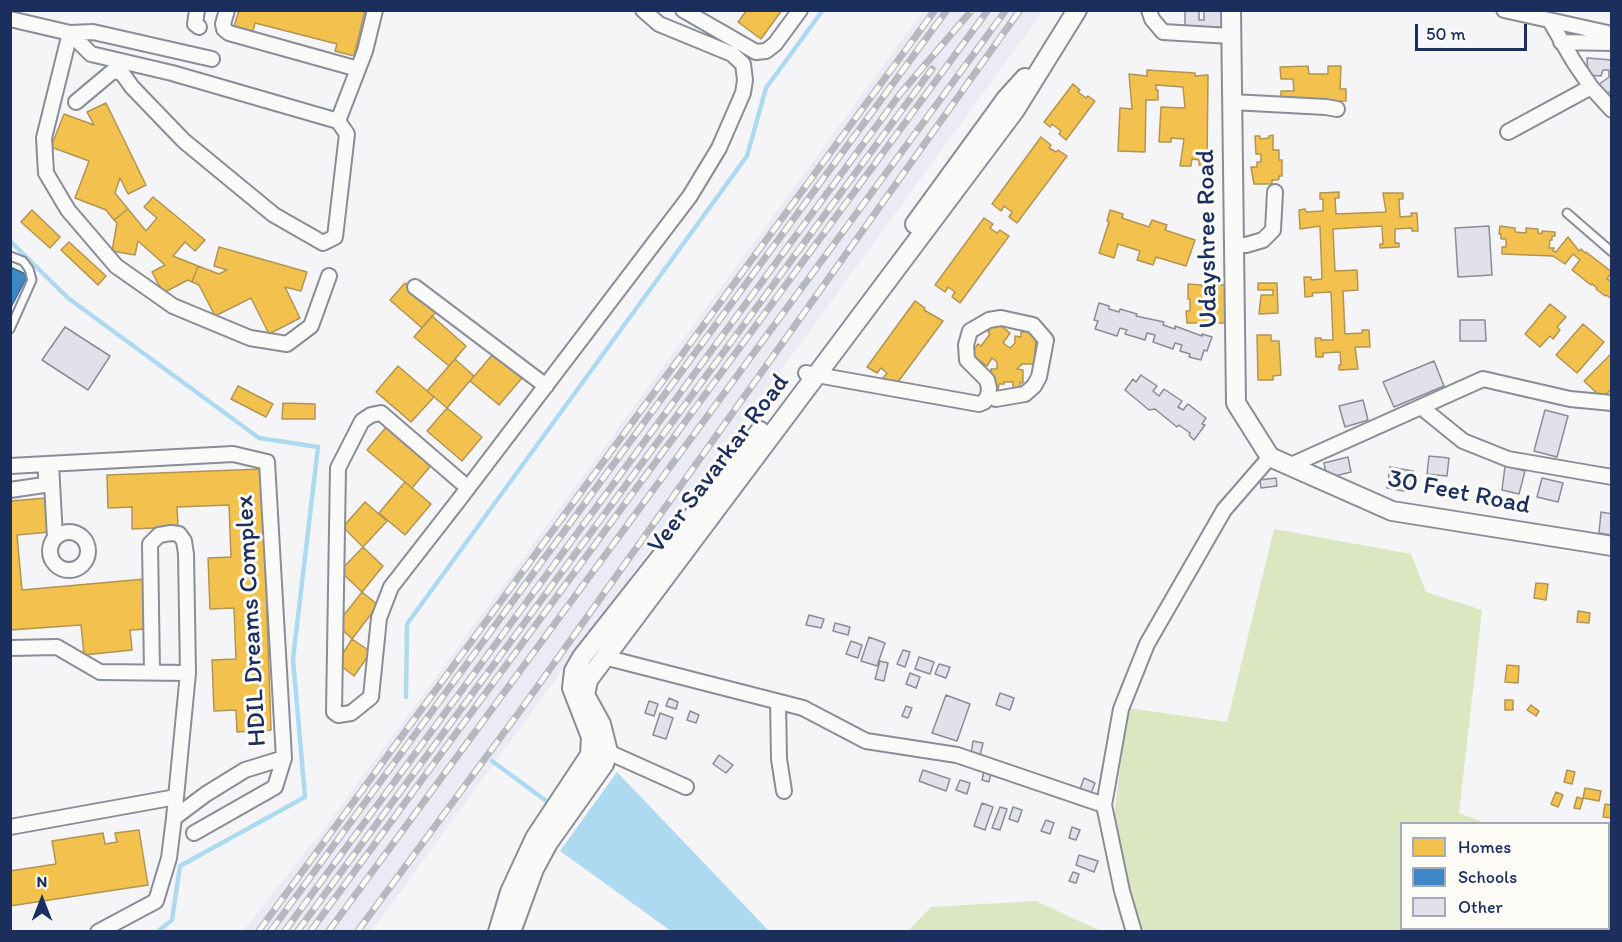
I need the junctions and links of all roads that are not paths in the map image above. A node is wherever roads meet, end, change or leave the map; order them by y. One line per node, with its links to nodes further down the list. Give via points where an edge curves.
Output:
1 (197, 10): 13 (street, via 195,24)
2 (227, 10): 20 (street, via 223,24 229,33)
3 (375, 10): 20 (street)
4 (644, 10): 37 (street, via 659,24 732,54 743,64 743,93 719,148 690,196)
5 (683, 10): 6 (street, via 756,52 775,44)
6 (800, 10)
7 (1077, 10): 36 (street, Veer Savarkar Road, via 1052,48 1006,99)
8 (1149, 10): 16 (street, via 1163,32)
9 (1231, 10): 16 (street, Udayshree Road)
10 (1504, 10): 12 (street)
11 (10, 20): 14 (street)
12 (1550, 21): 15 (street); 17 (street)
13 (199, 27)
14 (70, 33): 19 (street, via 93,32); 26 (street, via 91,54); 33 (street, via 45,138 46,173 68,210 116,266 173,306 250,338 287,344 310,326)
15 (1611, 34)
16 (1231, 36): 23 (street, Udayshree Road)
17 (1562, 42): 18 (street); 21 (street)
18 (1611, 43)
19 (212, 59)
20 (358, 69): 26 (street)
21 (1591, 87): 25 (street); 27 (street)
22 (76, 102): 26 (street, via 113,72 122,73 184,141 274,215 322,243 335,237 347,134)
23 (1232, 102): 24 (street); 30 (street, Udayshree Road)
24 (1337, 109)
25 (1611, 110)
26 (338, 121)
27 (1509, 132)
28 (1275, 192): 30 (street, via 1273,230 1263,240)
29 (1567, 213): 31 (lane)
30 (1234, 245): 41 (street, Udayshree Road, via 1236,403)
31 (1611, 252)
32 (10, 256): 35 (lane, via 23,261 32,280)
33 (329, 276)
34 (415, 287): 37 (street)
35 (10, 329)
36 (812, 374): 38 (street, via 970,403 979,404); 51 (street, Veer Savarkar Road); 55 (street, Veer Savarkar Road, via 574,671 572,688)
37 (546, 386): 46 (street)
38 (988, 396): 38 (street, via 987,380 967,360 970,331 1001,318 1033,325 1046,340 1034,386 1025,394 996,399)
39 (1611, 403): 40 (street, via 1570,399 1483,379)
40 (1421, 407): 44 (street); 45 (street, via 1463,441 1509,459)
41 (1270, 457): 44 (street, 30 Feet Road); 60 (street, via 1224,510 1147,644 1121,709)
42 (48, 464): 43 (street, HDIL Dreams Complex); 47 (street, via 44,485); 48 (street); 56 (street, HDIL Dreams Complex, via 233,454 267,462)
43 (10, 466)
44 (1289, 466): 49 (street, 30 Feet Road, via 1392,511)
45 (1611, 477)
46 (468, 488): 46 (street, via 381,413 362,420 338,468 334,712 338,715 351,712 371,697 379,618 391,587)
47 (10, 490)
48 (55, 538)
49 (1611, 546)
50 (10, 648): 52 (street, via 57,647 100,672)
51 (604, 657): 54 (street); 55 (street, Veer Savarkar Road, via 588,680 585,695 602,724)
52 (152, 672): 53 (street); 53 (street, via 150,544 159,535 171,533 179,534 184,541 186,554)
53 (188, 673): 59 (street)
54 (778, 702): 58 (street); 60 (street, via 803,708 866,741 957,755)
55 (600, 757): 57 (street); 64 (street)
56 (284, 758): 61 (street, HDIL Dreams Complex, via 245,770); 63 (street, via 275,787)
57 (686, 787)
58 (784, 791)
59 (176, 797): 61 (street); 62 (street)
60 (1104, 805): 68 (street)
61 (174, 818): 65 (street, via 170,858 156,901)
62 (10, 827)
63 (194, 833)
64 (542, 840): 66 (street, via 510,892); 67 (street)
65 (98, 932)
66 (498, 932)
67 (511, 932)
68 (1134, 932)

